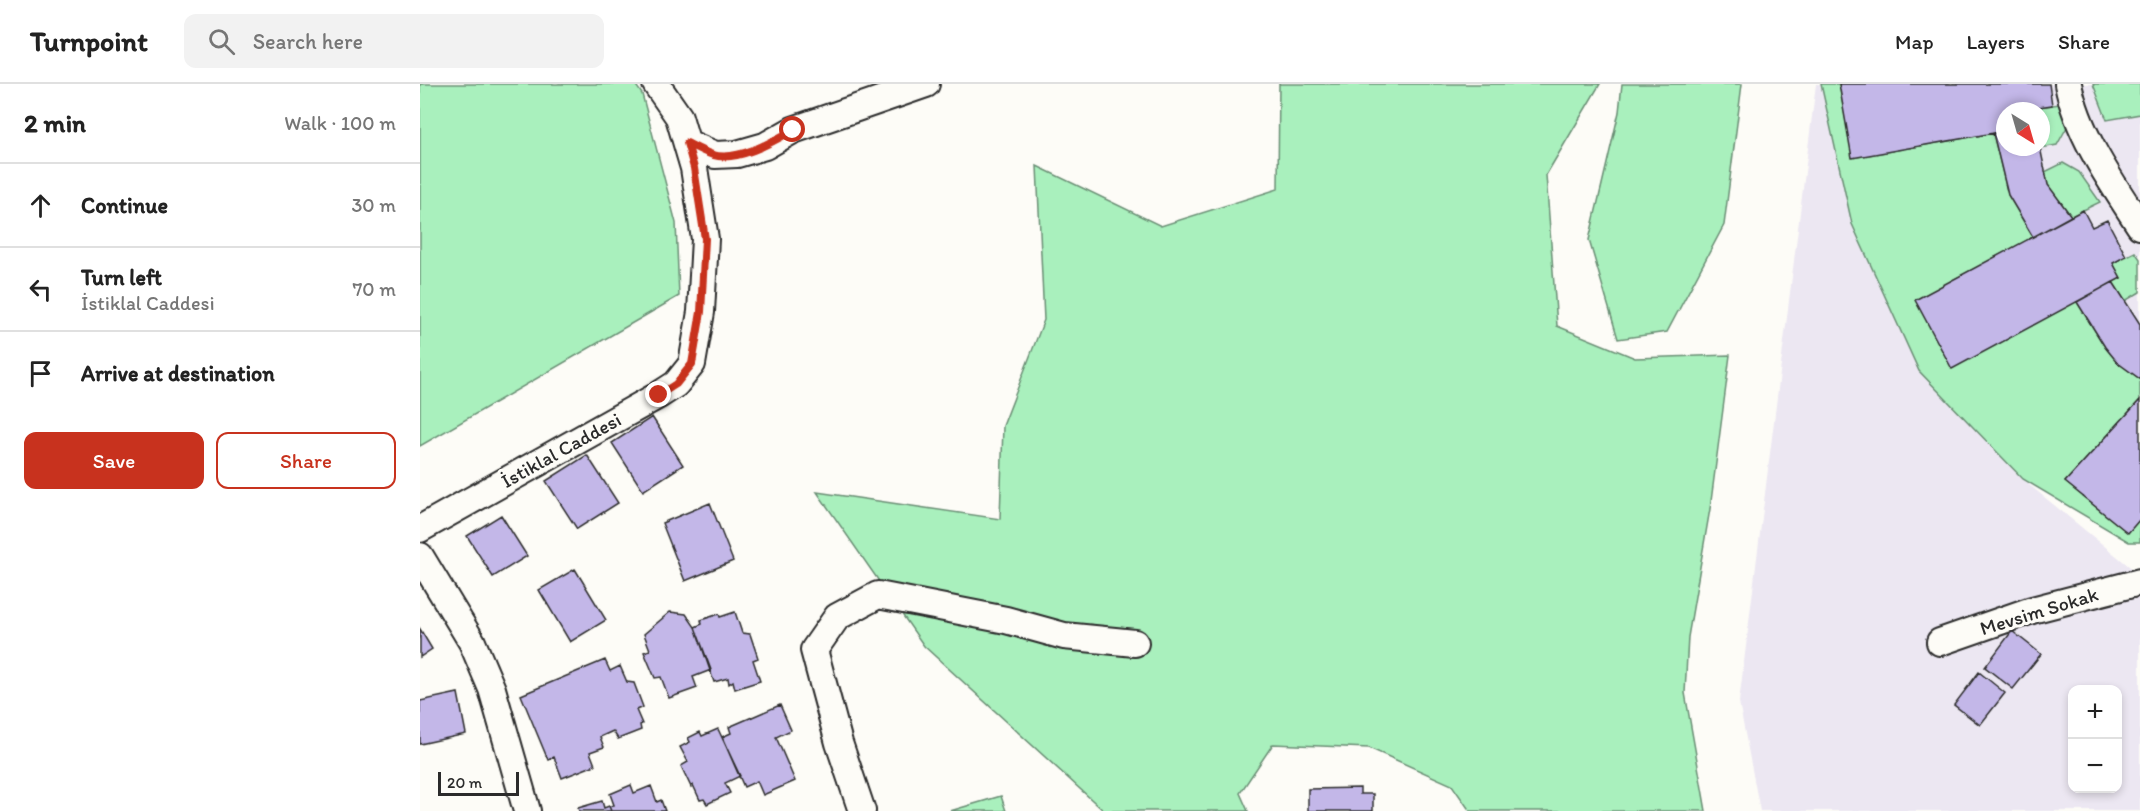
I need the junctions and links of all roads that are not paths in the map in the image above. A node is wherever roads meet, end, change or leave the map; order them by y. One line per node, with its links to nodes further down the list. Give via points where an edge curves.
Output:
1 (656, 84): 4 (street, İstiklal Caddesi, via 679,117)
2 (926, 84): 4 (street, via 793,130 765,146 737,154 715,155)
3 (2068, 84): 5 (street, via 2088,141)
4 (687, 143): 6 (street, İstiklal Caddesi, via 705,239 701,312 692,364 676,384 659,395)
5 (2140, 226)
6 (420, 529)
7 (420, 556): 11 (street, via 472,642 492,689)
8 (2140, 582): 9 (street, Mevsim Sokak, via 2032,610)
9 (1940, 642)
10 (1135, 643): 12 (street, via 1064,636 1006,620 879,595 837,617 814,650)
11 (527, 811)
12 (862, 811)

